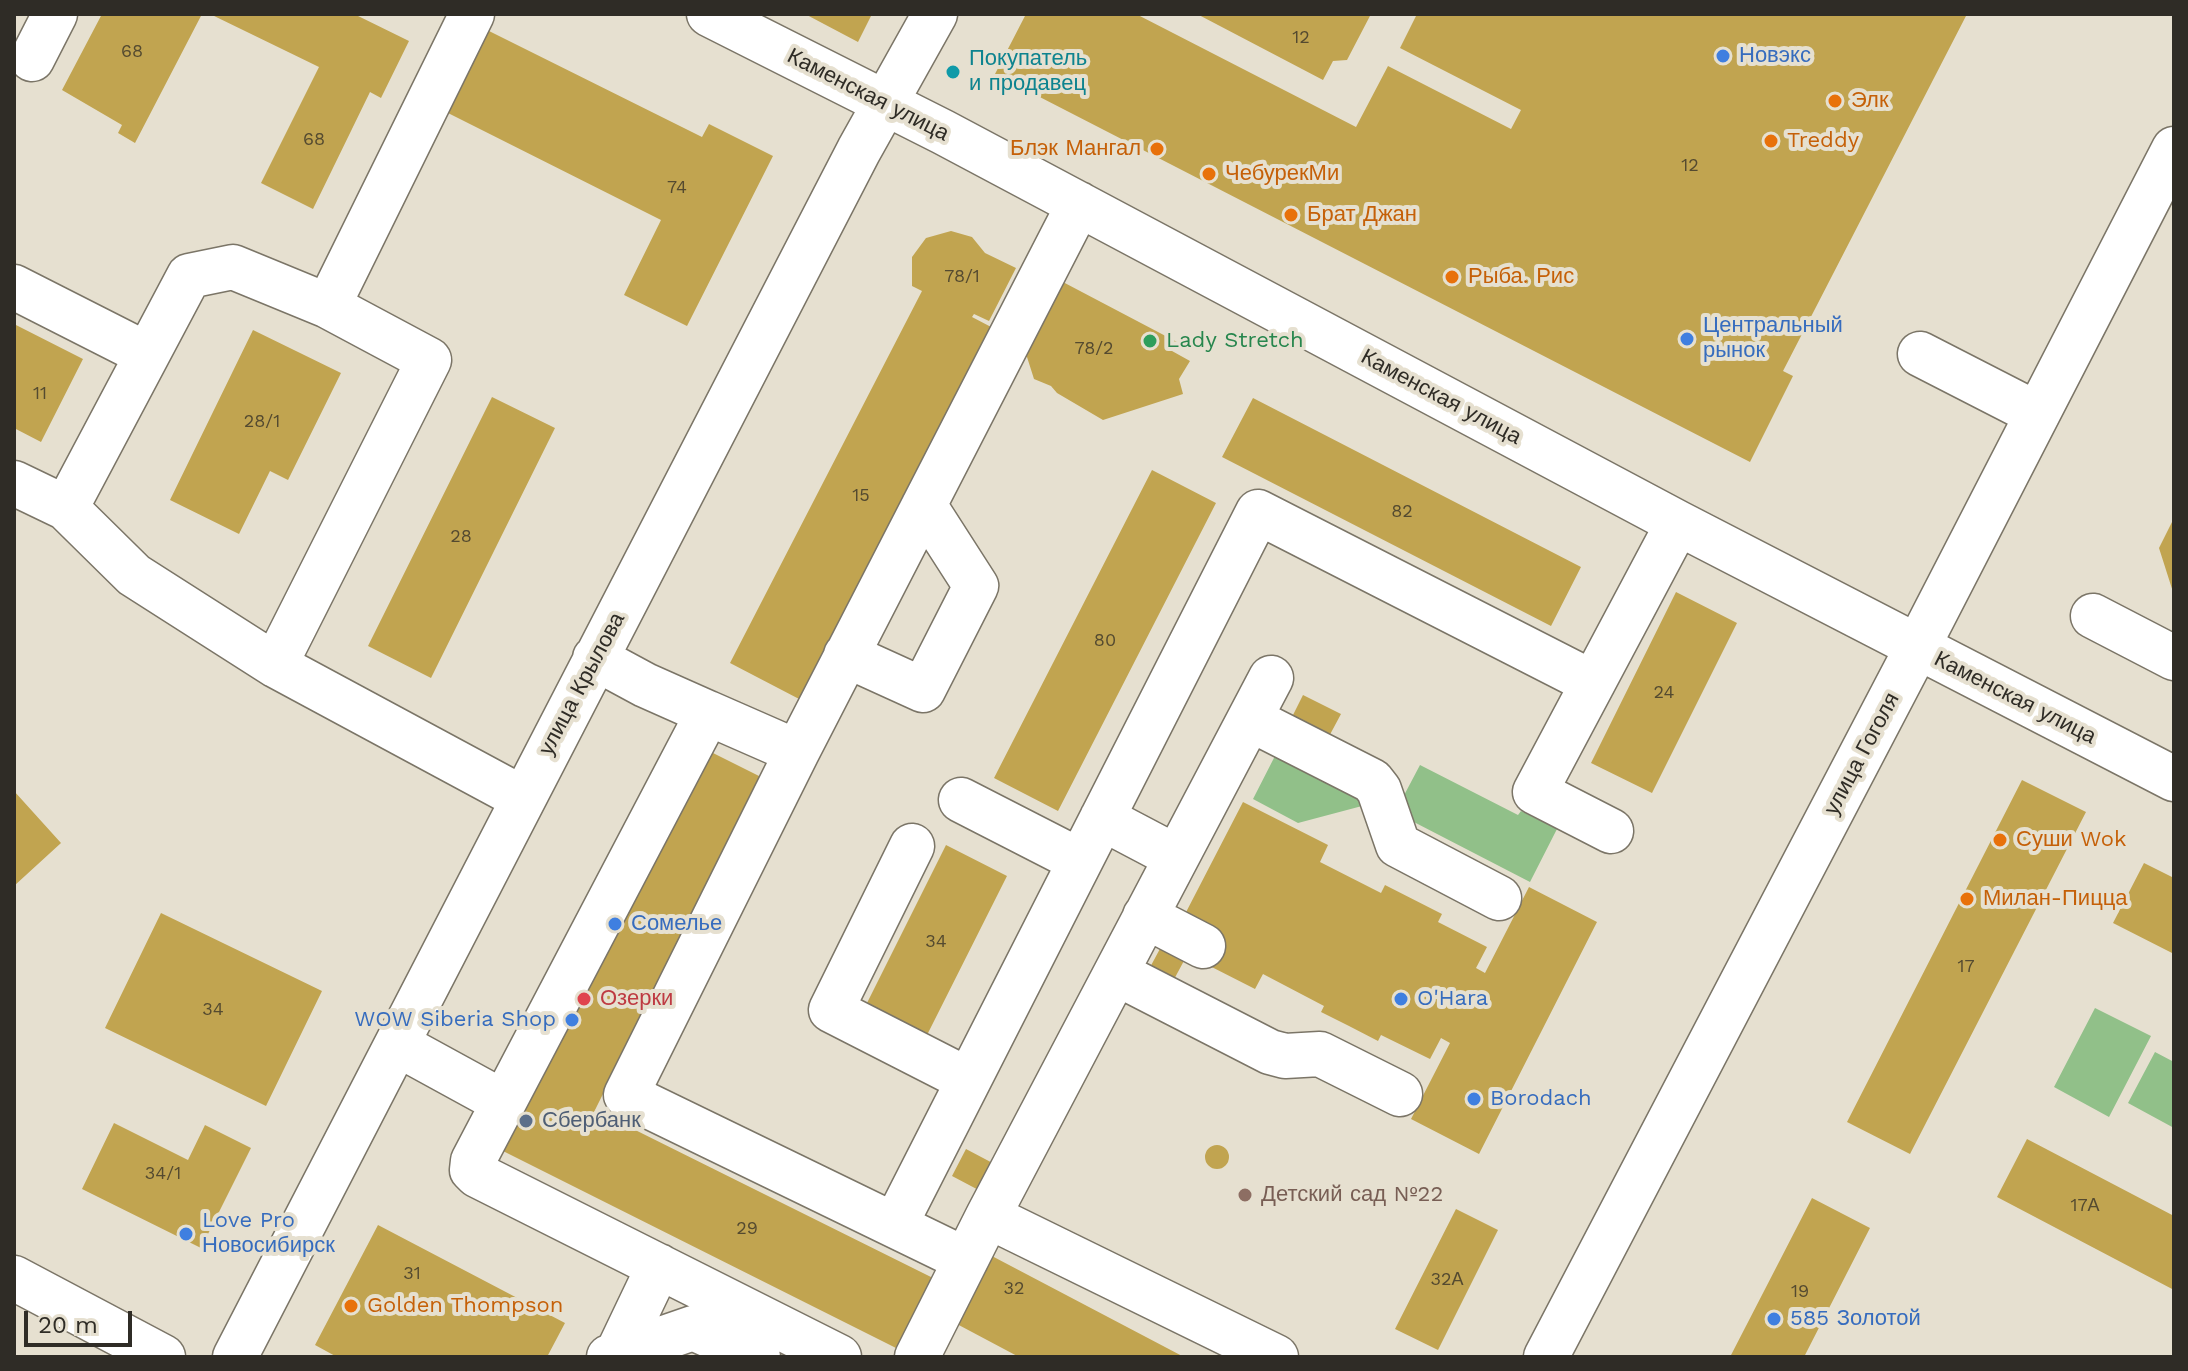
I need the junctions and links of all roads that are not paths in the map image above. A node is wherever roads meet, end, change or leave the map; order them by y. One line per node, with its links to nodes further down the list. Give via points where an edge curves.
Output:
1 (55, 14): 5 (street)
2 (472, 14): 10 (street)
3 (709, 14): 6 (street, Каменская улица)
4 (935, 14): 6 (street, улица Крылова)
5 (32, 59)
6 (885, 105): 8 (street, Каменская улица); 21 (street, улица Крылова)
7 (2168, 175): 13 (street, улица Гоголя)
8 (1079, 204): 15 (street); 17 (street, Каменская улица)
9 (14, 287): 11 (street)
10 (328, 306): 11 (street, via 233,267 189,276); 23 (street, via 429,360)
11 (146, 354): 16 (street)
12 (1920, 354): 13 (street)
13 (2037, 414): 19 (street, улица Гоголя)
14 (14, 483): 16 (street)
15 (924, 505): 20 (street); 20 (street, via 976,586 923,690)
16 (66, 508): 23 (street, via 134,575)
17 (1678, 523): 19 (street, Каменская улица); 25 (street)
18 (2093, 616): 22 (street)
19 (1917, 648): 29 (street, Каменская улица); 57 (street, улица Гоголя)
20 (846, 655): 28 (street)
21 (595, 658): 26 (street); 30 (street, улица Крылова)
22 (2174, 658)
23 (275, 665): 30 (street)
24 (1271, 678): 27 (street)
25 (1593, 683): 32 (street, via 1258,512); 33 (street, via 1535,792)
26 (708, 713): 28 (street); 44 (street)
27 (1250, 719): 35 (street); 37 (street, via 1372,781 1398,845)
28 (797, 752): 46 (street, via 626,1095)
29 (2174, 779)
30 (522, 798): 41 (street, улица Крылова)
31 (961, 800): 36 (street)
32 (1102, 818): 35 (street); 36 (street)
33 (1611, 831)
34 (912, 846): 42 (street, via 831,1010)
35 (1176, 857): 38 (street)
36 (1080, 861): 42 (street)
37 (1499, 898)
38 (1145, 916): 39 (street); 40 (street)
39 (1203, 946)
40 (1116, 973): 43 (street, via 1278,1055 1320,1054); 45 (street)
41 (397, 1044): 44 (street); 52 (street, улица Крылова)
42 (968, 1080): 46 (street)
43 (1400, 1094)
44 (503, 1102): 48 (street, via 472,1170)
45 (988, 1216): 47 (street); 56 (street)
46 (895, 1225): 47 (street)
47 (966, 1260): 55 (street)
48 (659, 1266): 50 (street); 54 (street)
49 (14, 1278): 51 (street)
50 (613, 1356): 53 (street, via 693,1328)
51 (163, 1357)
52 (235, 1357)
53 (758, 1357)
54 (839, 1357)
55 (917, 1357)
56 (1276, 1357)
57 (1546, 1357)

